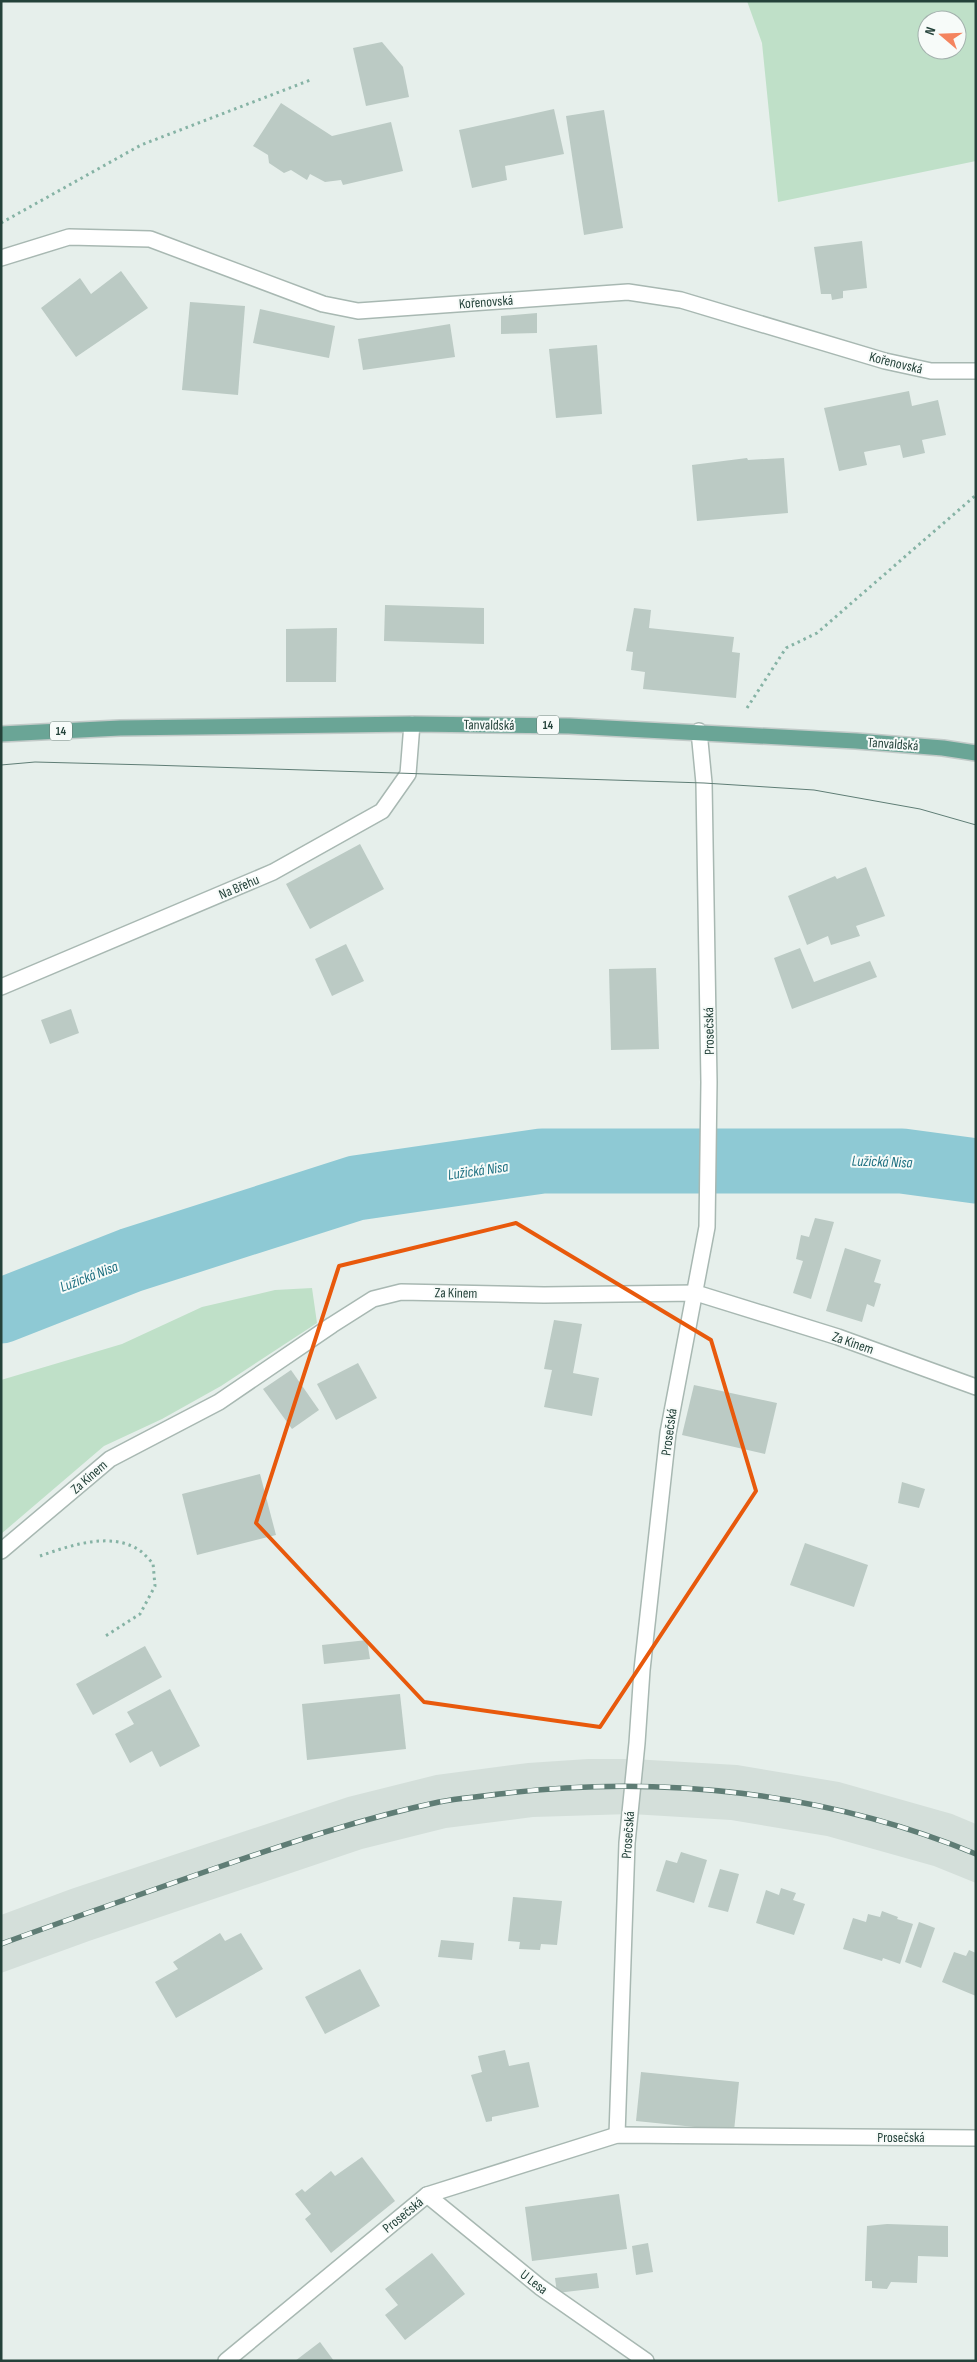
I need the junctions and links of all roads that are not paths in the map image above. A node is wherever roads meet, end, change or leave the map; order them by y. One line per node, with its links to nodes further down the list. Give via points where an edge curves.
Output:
1 (1, 258): 2 (street, Kořenovská, via 69,237 150,239 323,304 358,311 628,292 682,300 931,372)
2 (976, 371)
3 (412, 724): 4 (main road, Tanvaldská / 14); 5 (main road, Tanvaldská / 14, via 120,728); 7 (street, Na Břehu, via 408,774 382,812 273,872)
4 (699, 731): 6 (main road, Tanvaldská / 14); 8 (street, Prosečská, via 704,783 709,1082 707,1227)
5 (1, 734)
6 (976, 753)
7 (1, 987)
8 (696, 1293): 9 (street, Za Kinem, via 838,1337); 10 (street, Za Kinem, via 544,1295 401,1292 373,1299 219,1402 110,1459); 11 (street, Prosečská, via 668,1433 642,1670 627,1842)
9 (976, 1387)
10 (1, 1551)
11 (617, 2135): 12 (street, Prosečská); 13 (street, Prosečská)
12 (976, 2138)
13 (427, 2195): 14 (street, Prosečská); 15 (street, U Lesa, via 540,2287)
14 (226, 2361)
15 (646, 2361)

